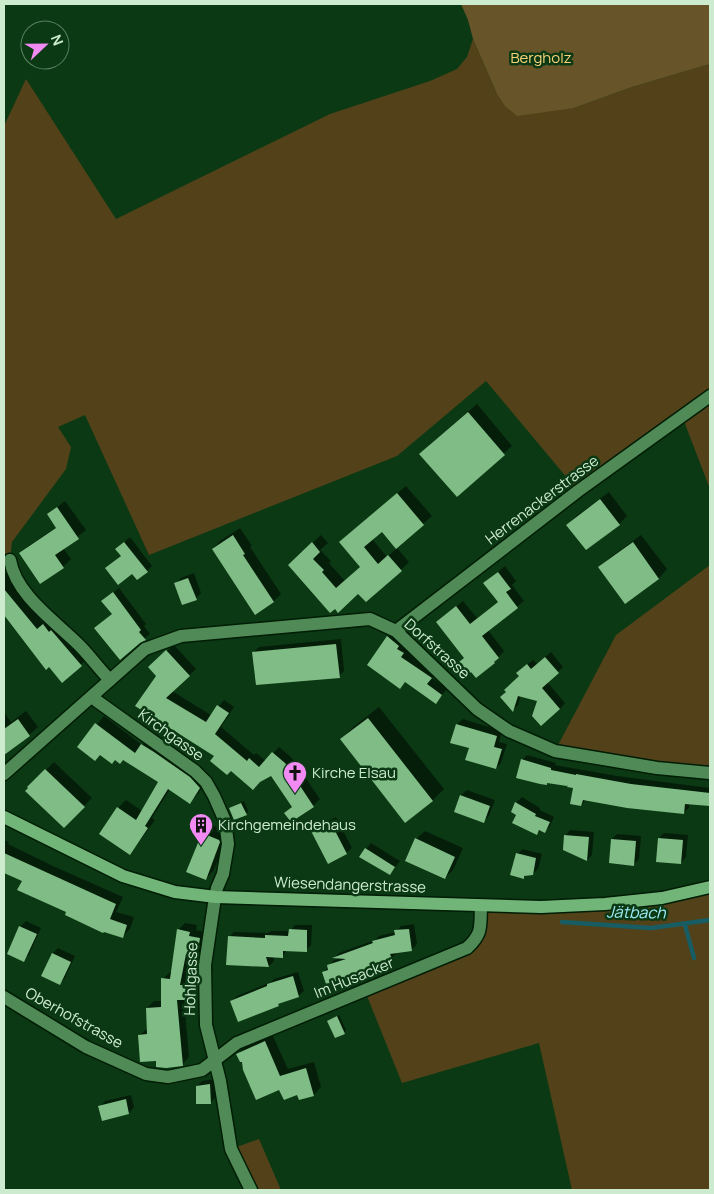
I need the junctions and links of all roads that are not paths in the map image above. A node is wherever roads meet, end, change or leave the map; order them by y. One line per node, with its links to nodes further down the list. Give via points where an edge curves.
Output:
1 (710, 396): 3 (street, Herrenackerstrasse, via 578,491)
2 (10, 560): 4 (street, via 12,573 39,609 80,646)
3 (396, 631): 4 (street, Dorfstrasse, via 370,619 181,636 145,649); 6 (street, Dorfstrasse, via 477,709 509,731 555,751)
4 (110, 680): 5 (street, Dorfstrasse)
5 (92, 696): 7 (street, Dorfstrasse); 10 (street, Kirchgasse, via 206,782 225,821 228,844)
6 (710, 773)
7 (4, 774)
8 (4, 817): 10 (main road, Wiesendangerstrasse, via 123,876 175,892)
9 (710, 887): 11 (main road, Wiesendangerstrasse, via 662,898 605,904)
10 (216, 897): 11 (main road, Wiesendangerstrasse); 13 (street, Hohlgasse, via 205,965 206,1025)
11 (481, 906): 13 (street, Im Husacker, via 477,939 467,948 237,1043)
12 (4, 998): 13 (street, Oberhofstrasse, via 86,1047 146,1074 168,1076 202,1070)
13 (214, 1061): 14 (street, Hohlgasse, via 231,1149)
14 (251, 1190)

